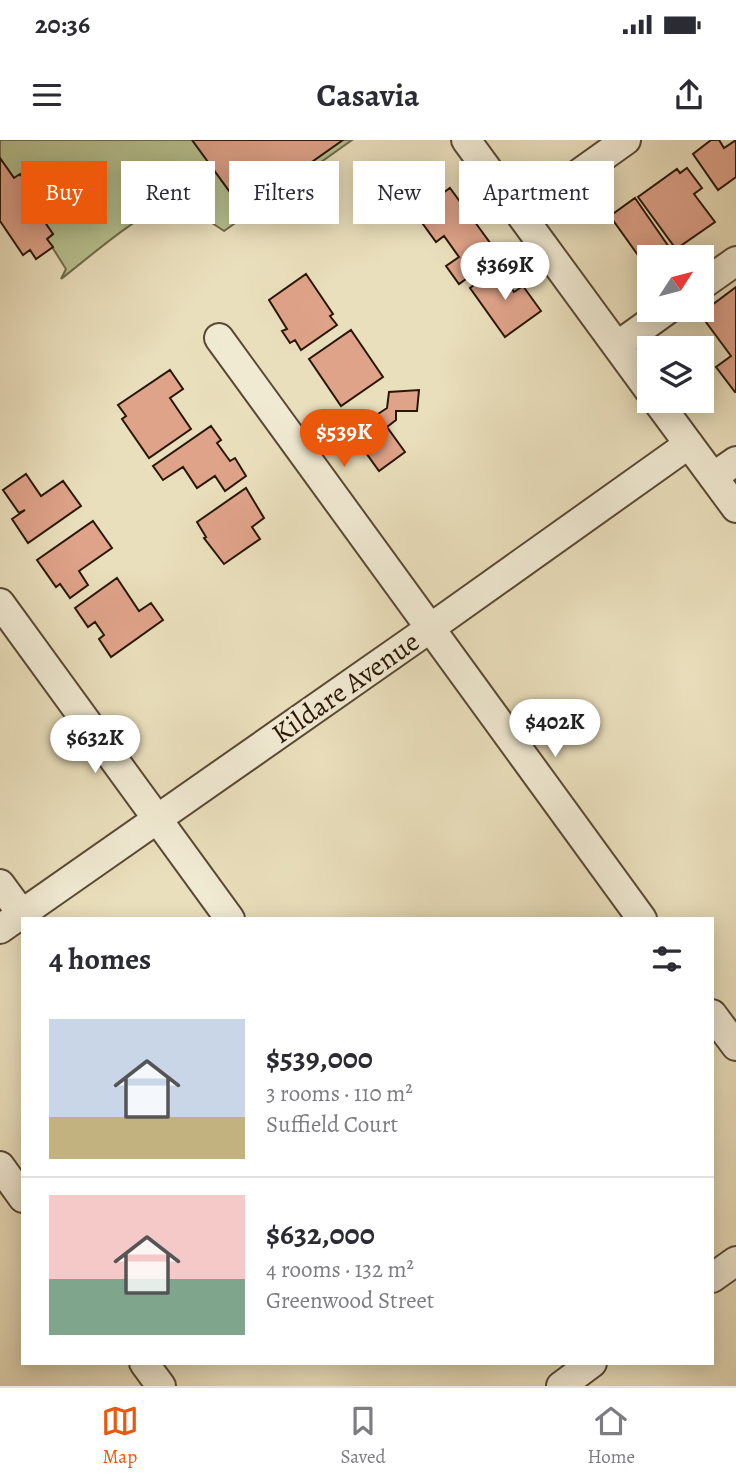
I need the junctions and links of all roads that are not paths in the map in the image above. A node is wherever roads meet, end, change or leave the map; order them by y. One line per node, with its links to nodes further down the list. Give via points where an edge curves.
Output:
1 (466, 140): 3 (street)
2 (626, 140): 4 (street)
3 (481, 161)
4 (596, 161)
5 (527, 224): 10 (street)
6 (736, 261): 7 (street)
7 (714, 277)
8 (650, 322): 10 (street)
9 (219, 338): 18 (street)
10 (617, 346): 11 (street)
11 (637, 374)
12 (666, 413): 13 (street)
13 (689, 444): 15 (street); 18 (street, Kildare Avenue)
14 (736, 461): 15 (street)
15 (713, 477): 16 (street)
16 (736, 508)
17 (0, 603): 19 (street)
18 (429, 629): 19 (street, Kildare Avenue); 22 (street)
19 (157, 818): 21 (street); 23 (street, Kildare Avenue)
20 (0, 884): 23 (street)
21 (229, 917)
22 (641, 917)
23 (11, 921)
24 (714, 1017): 25 (street)
25 (736, 1046)
26 (0, 1166): 27 (street)
27 (21, 1195)
28 (736, 1261): 29 (street)
29 (714, 1277)
30 (145, 1365): 33 (street)
31 (588, 1365): 32 (street)
32 (561, 1380)
33 (161, 1386)

